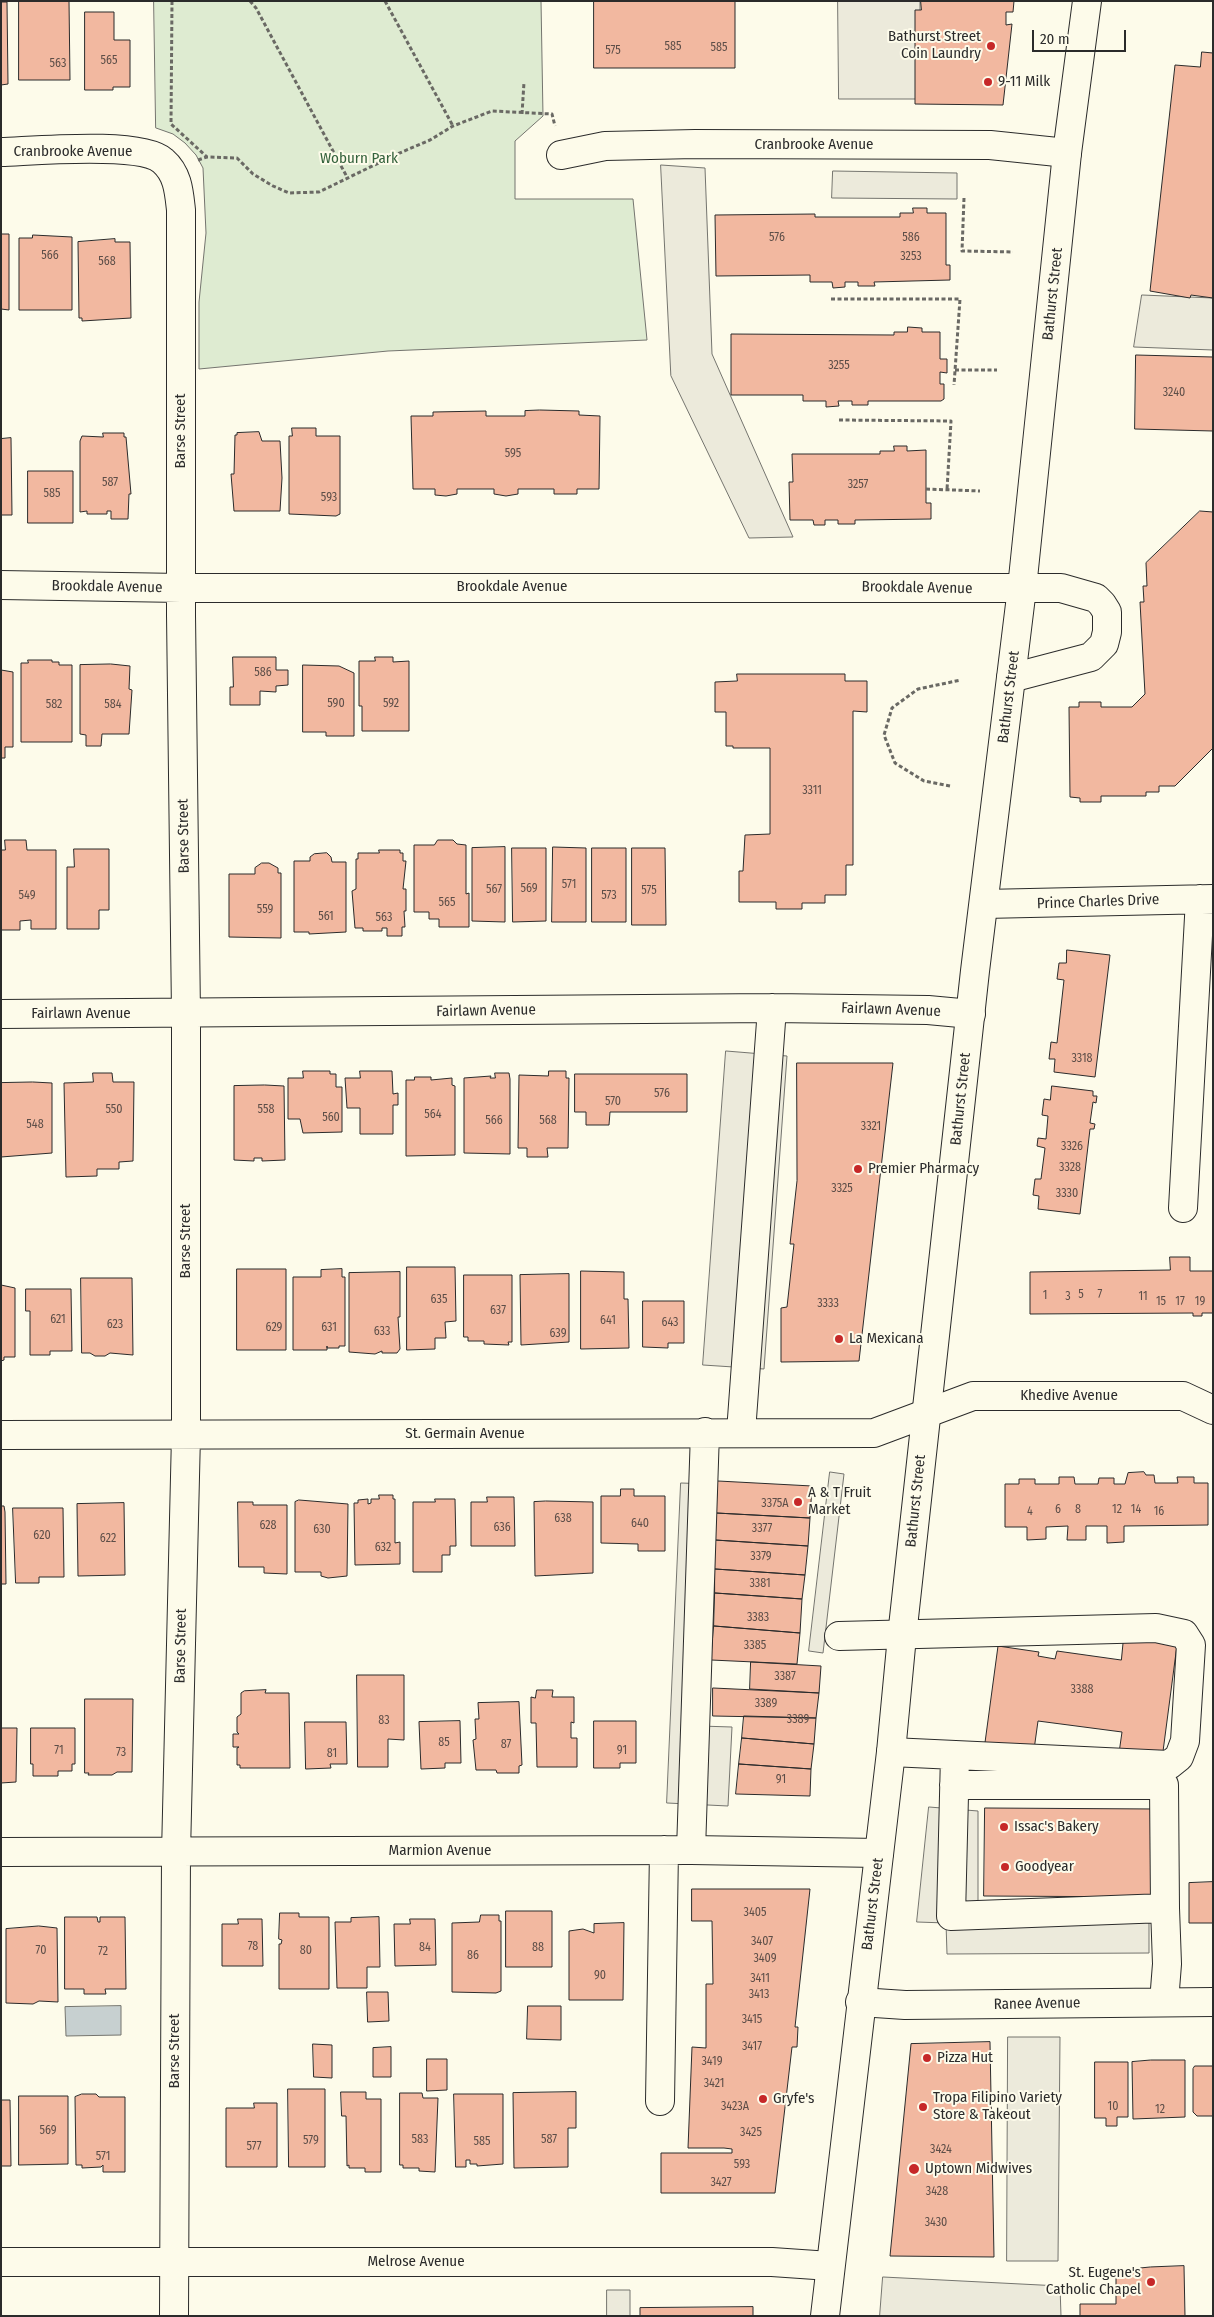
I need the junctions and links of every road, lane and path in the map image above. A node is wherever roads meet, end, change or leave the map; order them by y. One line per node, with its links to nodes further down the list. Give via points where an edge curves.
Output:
1 (172, 1): 11 (path, via 171,124)
2 (250, 1): 13 (path)
3 (386, 1): 7 (path)
4 (1087, 1): 9 (street, Bathurst Street)
5 (524, 82): 6 (path)
6 (522, 114): 7 (path, via 492,111); 10 (path, via 552,114)
7 (453, 126): 13 (path)
8 (1, 152): 12 (street, Cranbrooke Avenue, via 125,149 151,155)
9 (1067, 153): 10 (street, Cranbrooke Avenue, via 990,145 695,144 605,146); 26 (street, Bathurst Street)
10 (561, 155)
11 (207, 157): 12 (path); 13 (path, via 237,158 253,174 289,192 319,192)
12 (169, 168): 25 (street, Barse Street, via 177,180 181,210)
13 (347, 178)
14 (964, 198): 15 (path, via 962,251)
15 (1013, 252)
16 (831, 299): 17 (path, via 960,299)
17 (955, 370): 18 (path); 19 (path)
18 (997, 370)
19 (954, 385)
20 (839, 420): 22 (path, via 952,421)
21 (926, 488): 22 (path)
22 (947, 490): 23 (path)
23 (980, 491)
24 (1, 585): 25 (street, Brookdale Avenue)
25 (181, 588): 26 (street, Brookdale Avenue); 34 (street, Barse Street)
26 (1022, 588): 27 (street, Bathurst Street); 27 (street, Brookdale Avenue, via 1062,588 1096,598 1107,612 1107,632 1104,644 1091,657)
27 (1011, 678): 31 (street, Bathurst Street)
28 (960, 680): 29 (path, via 918,689 892,708 884,735 895,763 924,781)
29 (950, 786)
30 (1206, 899): 31 (street, Prince Charles Drive); 36 (street)
31 (984, 904): 35 (street, Bathurst Street)
32 (772, 1008): 34 (street, Fairlawn Avenue); 35 (street, Fairlawn Avenue, via 928,1010); 40 (street)
33 (1, 1014): 34 (street, Fairlawn Avenue)
34 (186, 1014): 42 (street, Barse Street)
35 (971, 1014): 38 (street, Bathurst Street)
36 (1183, 1208)
37 (1213, 1410): 38 (street, Khedive Avenue, via 1183,1396 973,1396)
38 (926, 1413): 40 (street, St. Germain Avenue, via 874,1432); 44 (street, Bathurst Street)
39 (705, 1432): 40 (street, St. Germain Avenue); 42 (street, St. Germain Avenue); 49 (street)
40 (741, 1432)
41 (1, 1435): 42 (street, St. Germain Avenue)
42 (186, 1435): 51 (street, Barse Street)
43 (839, 1636): 44 (street)
44 (902, 1636): 45 (street, Bathurst Street); 46 (street, via 1156,1628 1184,1634 1191,1645 1185,1741 1179,1757 1169,1765)
45 (891, 1752): 46 (street); 52 (street, Bathurst Street)
46 (955, 1755): 47 (street)
47 (954, 1785): 53 (street, via 1164,1785); 53 (street, via 951,1916)
48 (664, 1850): 49 (street, Marmion Avenue); 51 (street, Marmion Avenue); 57 (street)
49 (691, 1850): 52 (street, Marmion Avenue)
50 (1, 1852): 51 (street, Marmion Avenue)
51 (176, 1853): 59 (street, Barse Street)
52 (879, 1853): 54 (street, Bathurst Street)
53 (1166, 1908): 55 (street)
54 (860, 2002): 55 (street, Ranee Avenue, via 904,2005); 60 (street, Bathurst Street)
55 (1164, 2002): 56 (street, Ranee Avenue)
56 (1213, 2002)
57 (660, 2101)
58 (1, 2262): 59 (street, Melrose Avenue)
59 (174, 2263): 60 (street, Melrose Avenue, via 772,2262); 61 (street, Barse Street)
60 (830, 2266): 62 (street, Bathurst Street)
61 (174, 2316)
62 (825, 2316)

